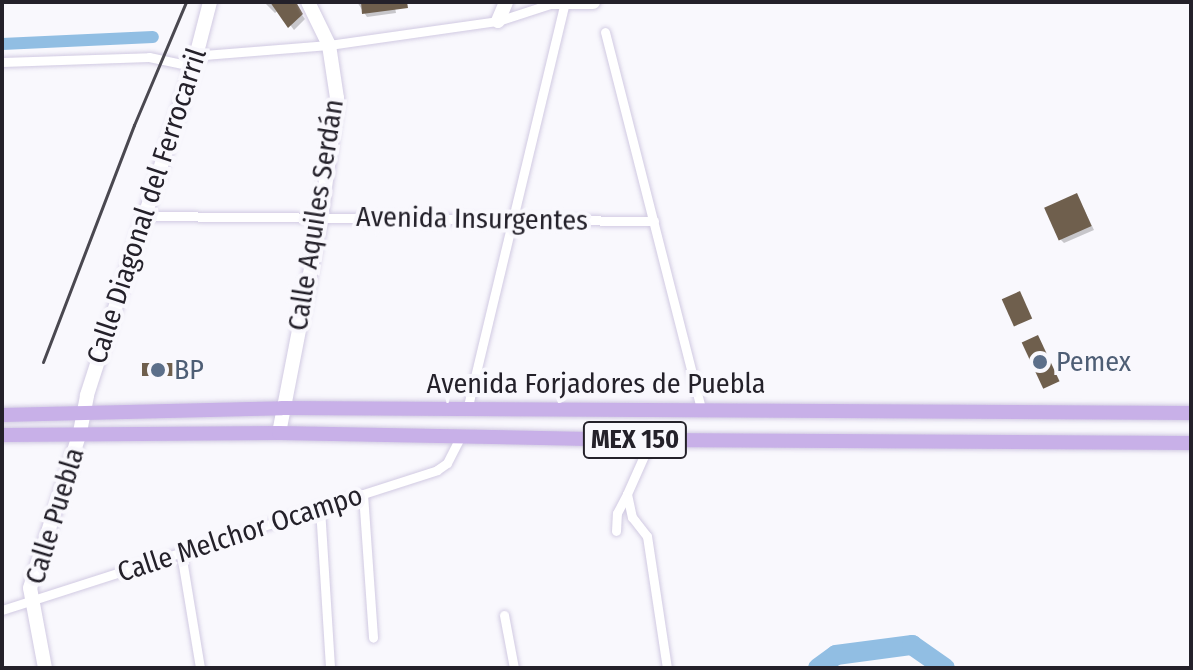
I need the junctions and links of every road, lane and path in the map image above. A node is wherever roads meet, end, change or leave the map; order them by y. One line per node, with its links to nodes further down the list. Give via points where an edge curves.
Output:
1 (210, 2): 9 (main road, Calle Diagonal del Ferrocarril)
2 (308, 2): 8 (main road, Calle Aquiles Serdán)
3 (506, 2): 6 (main road)
4 (593, 2): 5 (main road)
5 (553, 3): 6 (street); 13 (street)
6 (498, 21): 8 (street)
7 (605, 32): 14 (street)
8 (329, 45): 9 (street); 12 (main road, Calle Aquiles Serdán, via 337,98)
9 (195, 60): 10 (street, via 186,65 149,57); 11 (main road, Calle Diagonal del Ferrocarril)
10 (2, 62)
11 (147, 216): 12 (street, Avenida Insurgentes); 16 (main road, Calle Diagonal del Ferrocarril)
12 (321, 217): 13 (street, Avenida Insurgentes); 15 (main road, Calle Aquiles Serdán)
13 (511, 220): 14 (street, Avenida Insurgentes); 17 (street)
14 (654, 221): 18 (street)
15 (282, 408): 16 (main road, Avenida Forjadores de Puebla / MEX 150); 17 (main road, Avenida Forjadores de Puebla / MEX 150); 22 (main road, Calle Aquiles Serdán)
16 (83, 410): 19 (main road, Avenida Forjadores de Puebla / MEX 150); 21 (main road, Calle Puebla)
17 (467, 410): 18 (main road, Avenida Forjadores de Puebla / MEX 150)
18 (701, 410): 20 (main road, Avenida Forjadores de Puebla / MEX 150)
19 (4, 412)
20 (1191, 413)
21 (80, 432): 22 (main road, Avenida Forjadores de Puebla / MEX 150); 23 (main road, Avenida Forjadores de Puebla / MEX 150); 32 (main road, Calle Puebla, via 30,588)
22 (279, 433): 24 (main road, Avenida Forjadores de Puebla / MEX 150)
23 (2, 435)
24 (461, 435): 25 (main road, Avenida Forjadores de Puebla / MEX 150); 27 (street, Calle Melchor Ocampo, via 442,468)
25 (651, 440): 26 (main road, Avenida Forjadores de Puebla / MEX 150); 28 (street)
26 (1191, 443)
27 (363, 494): 29 (street, Calle Melchor Ocampo); 35 (street)
28 (627, 494): 30 (street, via 617,513); 40 (street, via 632,517 647,536)
29 (320, 508): 31 (street, Calle Melchor Ocampo); 38 (street)
30 (616, 531)
31 (181, 553): 32 (street, Calle Melchor Ocampo); 37 (street)
32 (31, 601): 33 (street, Calle Melchor Ocampo); 36 (main road, Calle Puebla)
33 (2, 610)
34 (504, 615): 39 (street)
35 (373, 638)
36 (45, 668)
37 (200, 668)
38 (330, 668)
39 (514, 668)
40 (667, 668)

